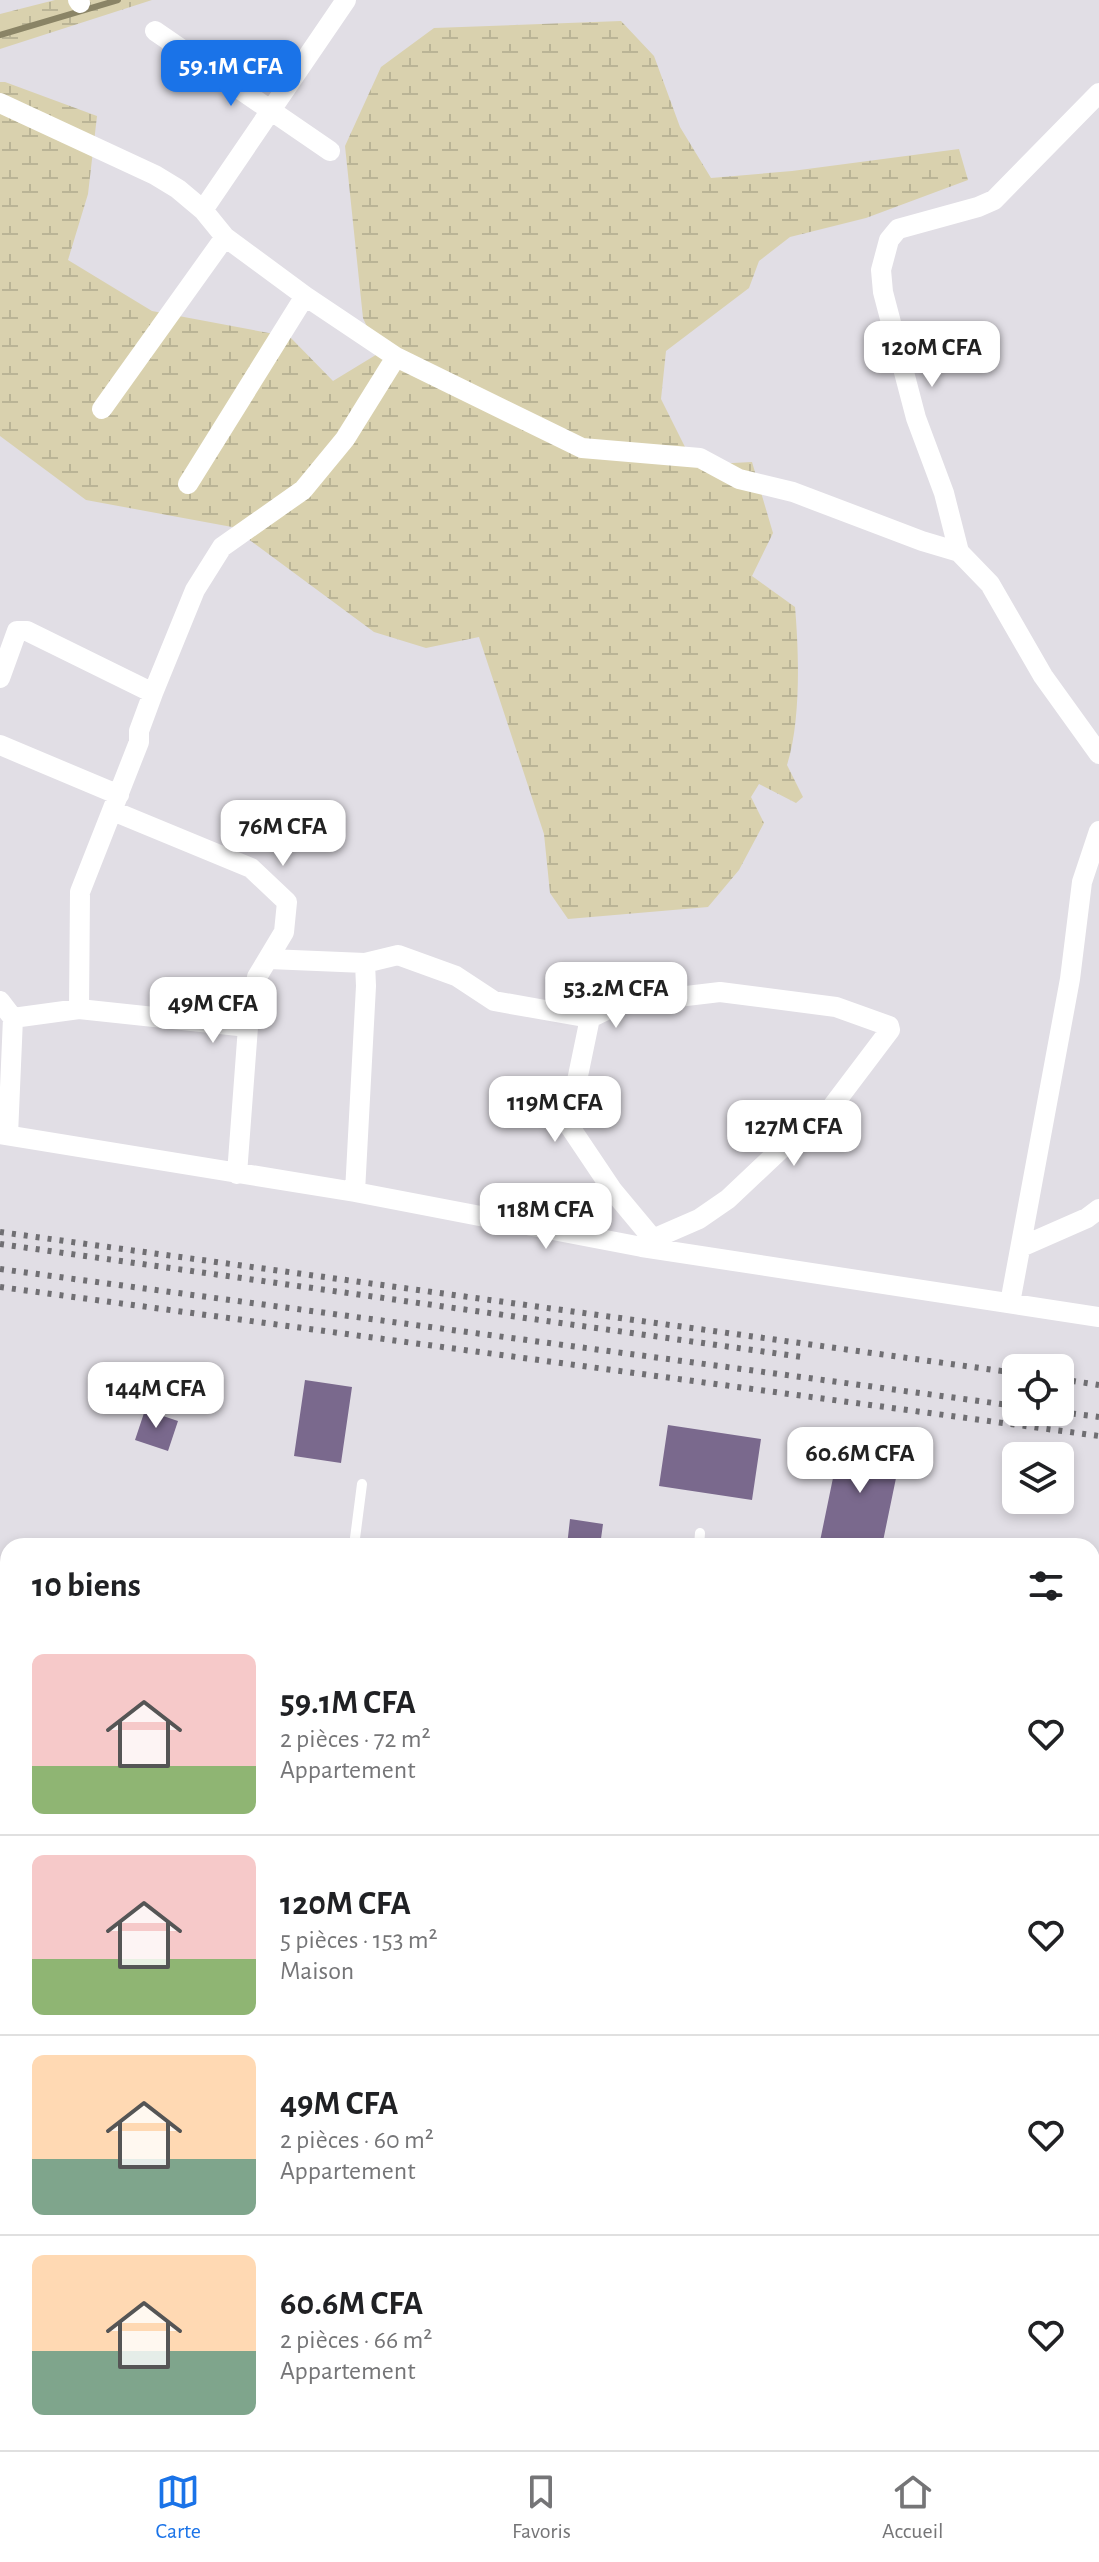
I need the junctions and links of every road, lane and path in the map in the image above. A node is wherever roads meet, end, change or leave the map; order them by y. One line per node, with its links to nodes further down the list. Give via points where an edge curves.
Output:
1 (346, 0): 5 (street)
2 (155, 31): 5 (street)
3 (1099, 93): 13 (street, via 994,200 898,229 889,240 883,292)
4 (0, 103): 7 (street, via 155,175)
5 (270, 108): 6 (street); 7 (street)
6 (330, 151)
7 (203, 210): 8 (street)
8 (225, 237): 9 (street); 11 (street)
9 (305, 296): 10 (street); 12 (street)
10 (396, 357): 13 (street, via 582,448 700,458 739,479 793,492); 16 (street, via 345,439 303,490 222,547 195,590)
11 (102, 409)
12 (188, 484)
13 (959, 552): 18 (street, via 990,584 1043,676)
14 (9, 627): 15 (street); 16 (street)
15 (0, 678)
16 (153, 693): 19 (street)
17 (0, 745): 19 (street)
18 (1099, 754)
19 (116, 803): 21 (street, via 251,868 287,902 284,932); 24 (street, via 80,892)
20 (1099, 831): 32 (street, via 1082,882 1070,979)
21 (269, 959): 22 (street); 26 (street, via 257,977)
22 (365, 963): 25 (street, via 398,955 456,976 494,1001); 29 (street)
23 (4, 1006): 24 (street); 27 (street)
24 (79, 1009): 26 (street)
25 (590, 1018): 31 (street, via 568,1124); 31 (street, via 619,1004 720,992 836,1007 889,1026 825,1116 728,1199)
26 (248, 1027): 28 (street)
27 (4, 1134): 28 (street)
28 (237, 1174): 29 (street)
29 (355, 1192): 31 (street)
30 (1099, 1209): 32 (street)
31 (648, 1243): 33 (street)
32 (1021, 1247): 33 (street)
33 (1010, 1303): 34 (street)
34 (1099, 1317)
35 (362, 1484): 37 (lane)
36 (700, 1533): 38 (lane)
37 (355, 1538)
38 (700, 1538)

